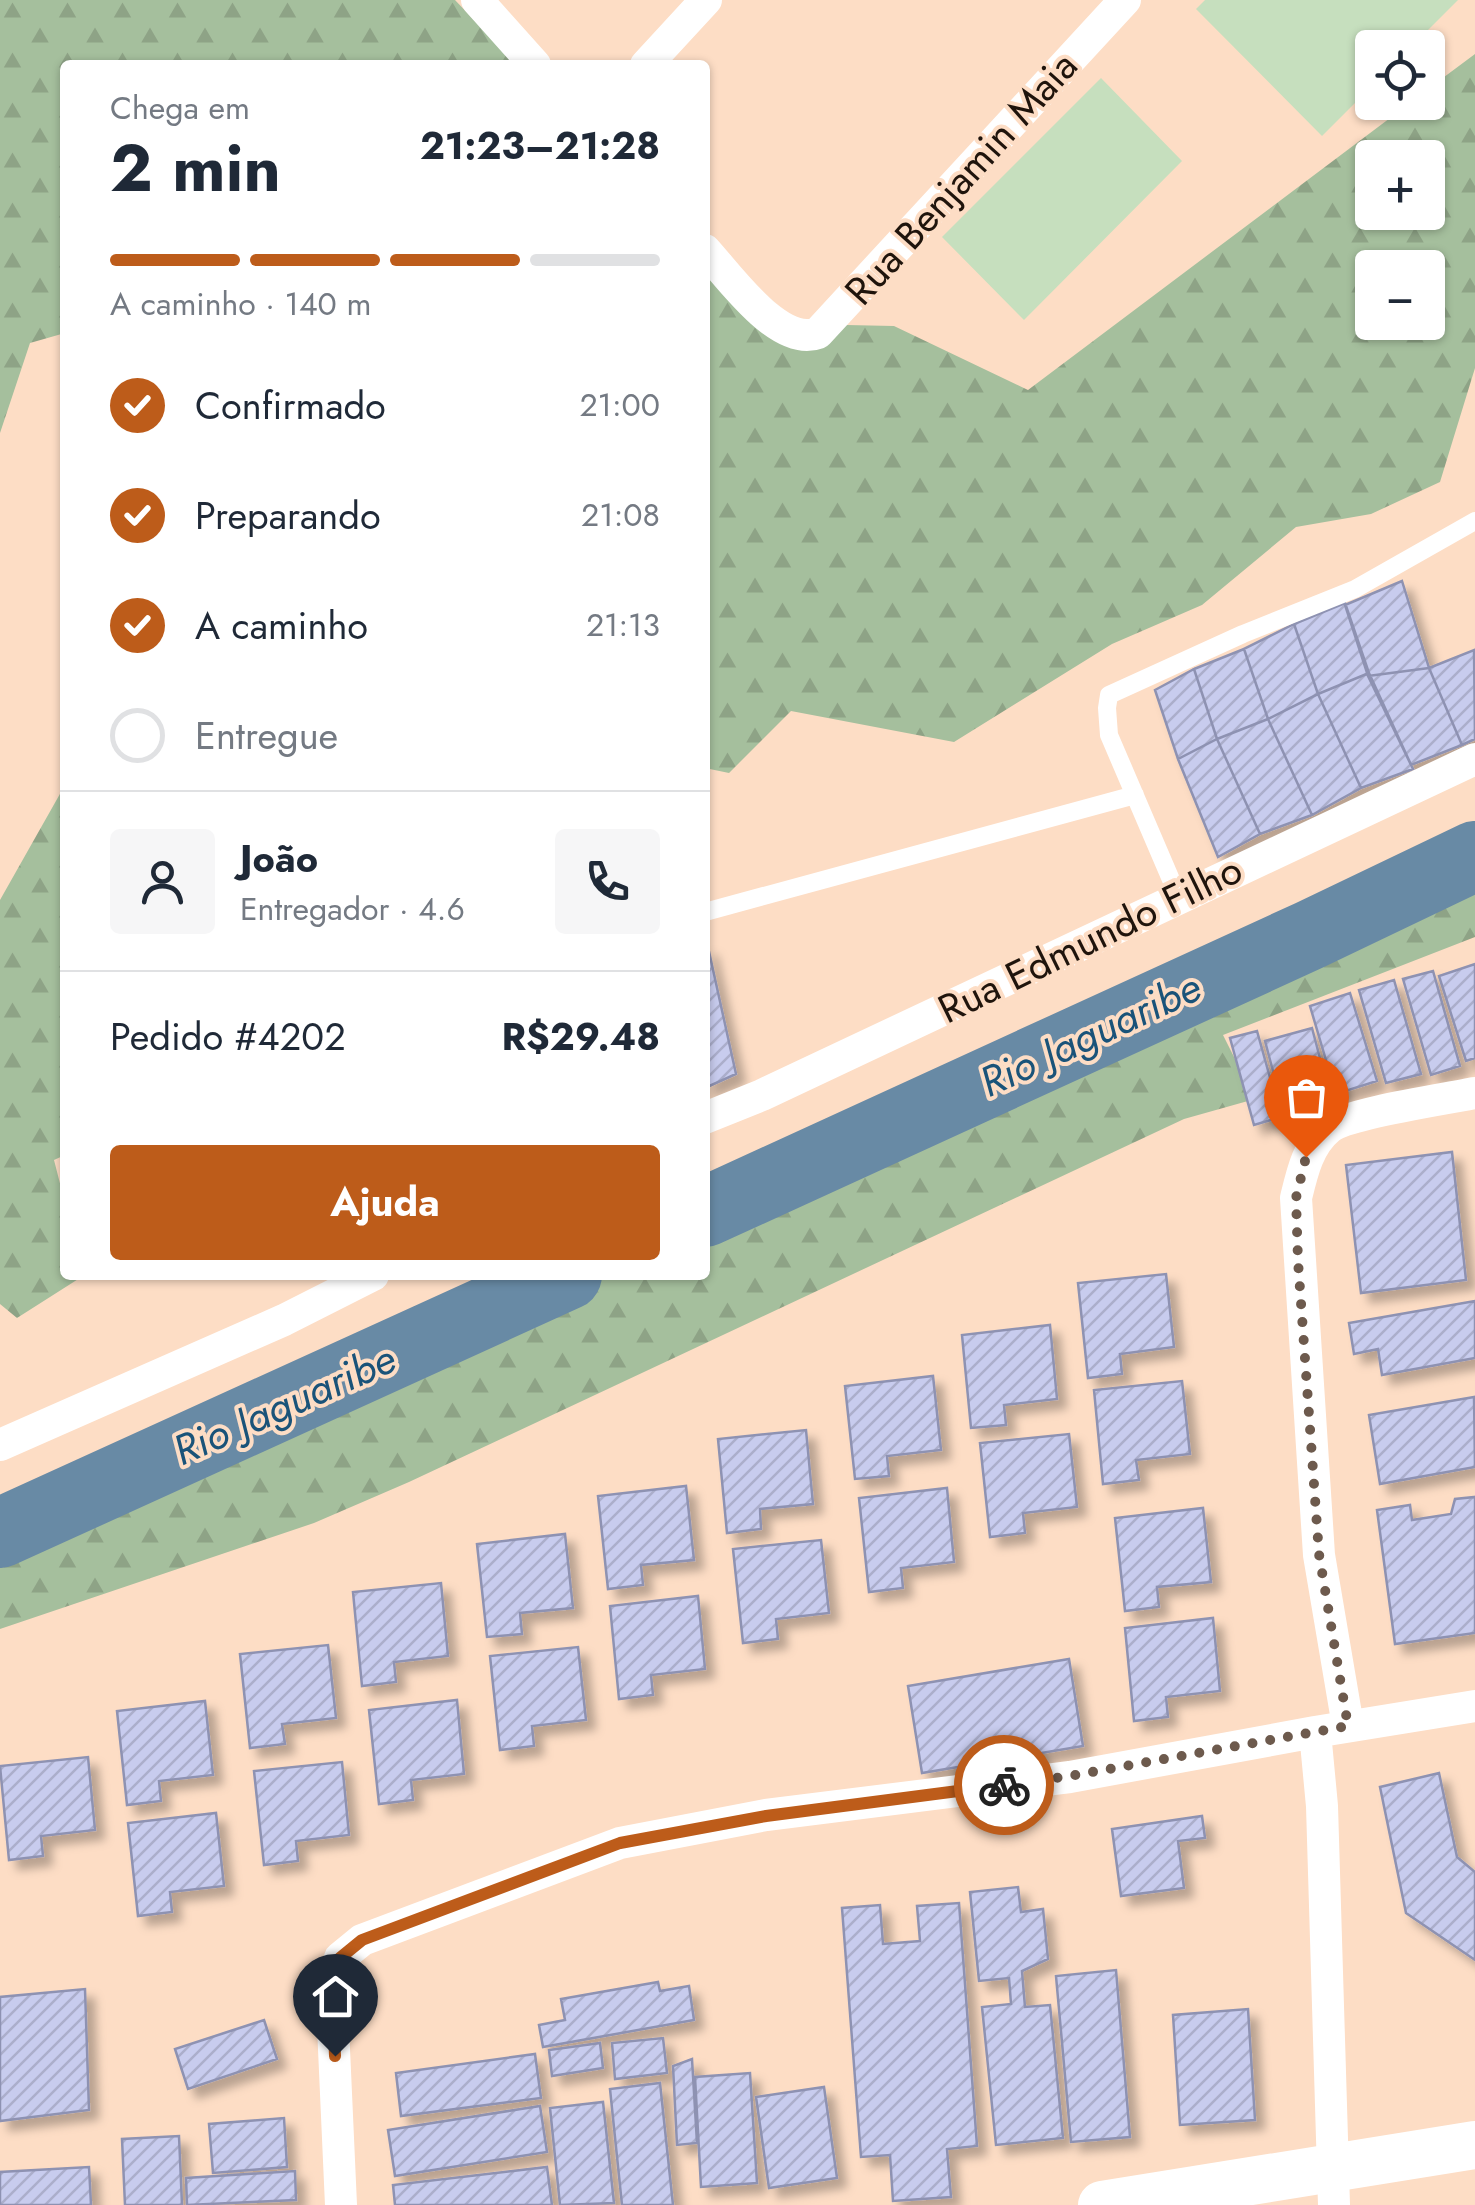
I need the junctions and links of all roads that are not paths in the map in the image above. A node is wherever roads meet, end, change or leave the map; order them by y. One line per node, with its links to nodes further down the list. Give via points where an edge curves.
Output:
1 (477, 0): 4 (street)
2 (706, 0): 5 (street)
3 (1125, 0): 6 (street, Rua Benjamin Maia, via 818,333 805,337 779,327)
4 (531, 60)
5 (651, 60)
6 (710, 255)
7 (1475, 521): 9 (lane, via 1355,589 1110,695 1109,734)
8 (1475, 759): 10 (street, Rua Edmundo Filho)
9 (1134, 795): 10 (lane); 11 (lane)
10 (1178, 896): 13 (street, Rua Edmundo Filho)
11 (710, 911)
12 (1475, 1093): 17 (street, via 1330,1127 1306,1157 1296,1198 1319,1554)
13 (710, 1116)
14 (363, 1280): 15 (street)
15 (0, 1445)
16 (1475, 1706): 17 (street)
17 (1348, 1726): 18 (street)
18 (1316, 1732): 20 (street); 21 (street, via 620,1843 362,1940 340,1958 332,1982)
19 (1475, 2145): 20 (main road)
20 (1333, 2186): 22 (main road)
21 (341, 2205)
22 (1102, 2205)

